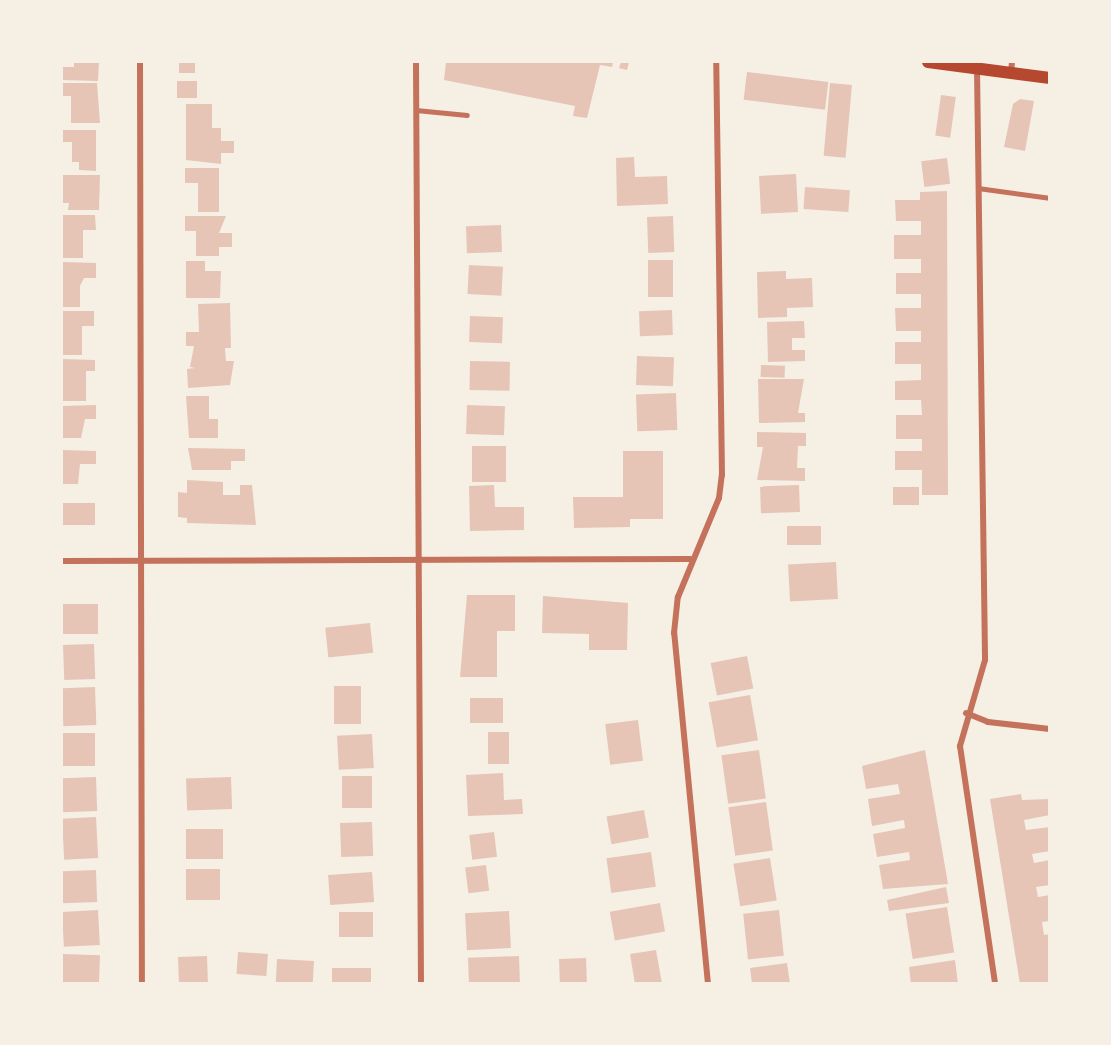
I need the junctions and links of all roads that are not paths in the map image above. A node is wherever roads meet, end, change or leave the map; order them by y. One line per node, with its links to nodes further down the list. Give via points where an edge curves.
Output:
1 (140, 62): 15 (street)
2 (416, 62): 8 (street)
3 (716, 62): 13 (street, via 722,475 719,498)
4 (928, 62): 6 (main road)
5 (1011, 67): 6 (main road); 7 (main road)
6 (977, 69): 10 (street)
7 (1050, 78)
8 (416, 110): 9 (lane); 12 (street)
9 (467, 115)
10 (977, 188): 11 (lane); 16 (street, via 985,660)
11 (1050, 198)
12 (420, 559): 13 (street); 15 (street); 19 (street)
13 (690, 559): 20 (street, via 674,633)
14 (62, 561): 15 (street)
15 (142, 561): 18 (street)
16 (966, 713): 17 (street, via 988,723); 21 (street, via 960,746)
17 (1050, 729)
18 (142, 984)
19 (421, 984)
20 (708, 984)
21 (995, 984)

